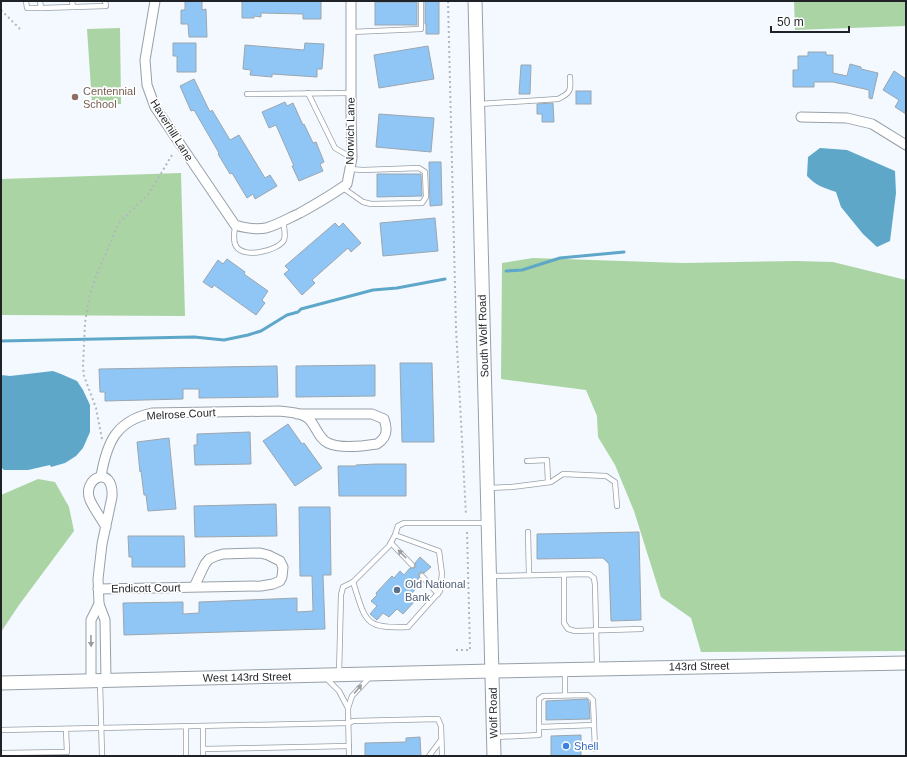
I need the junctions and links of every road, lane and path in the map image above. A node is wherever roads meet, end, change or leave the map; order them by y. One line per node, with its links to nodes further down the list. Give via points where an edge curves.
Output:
1 (26, 1): 11 (lane, via 27,8)
2 (40, 1): 11 (lane)
3 (72, 1): 10 (lane)
4 (105, 1): 10 (lane, via 106,6)
5 (155, 1): 27 (street, Haverhill Lane, via 144,60 147,85 155,107)
6 (351, 1): 14 (street, Norwich Lane)
7 (421, 1): 14 (lane, via 421,29)
8 (448, 1): 35 (path, via 456,328)
9 (475, 1): 19 (main road, South Wolf Road)
10 (73, 7): 11 (lane)
11 (41, 8)
12 (1, 10): 13 (path)
13 (20, 29)
14 (351, 32): 17 (street, Norwich Lane)
15 (570, 77): 19 (lane, via 571,88 567,95 558,99)
16 (308, 93): 17 (lane); 18 (lane); 23 (lane, via 335,148)
17 (351, 93): 23 (street, Norwich Lane)
18 (247, 94)
19 (477, 104): 33 (main road, South Wolf Road)
20 (801, 117): 21 (street, via 847,118 872,124)
21 (906, 145)
22 (172, 155): 29 (path, via 150,192 119,223 89,298 85,323 84,376 96,408 103,443)
23 (352, 158): 24 (street, Norwich Lane)
24 (350, 169): 25 (street, Norwich Lane, via 347,184); 25 (lane, via 418,168 425,172 426,197 422,203 372,204 363,202)
25 (343, 188): 26 (street)
26 (283, 221): 27 (street, via 266,228 254,229); 27 (lane, via 285,234 280,244 258,252 238,249 234,241)
27 (235, 225)
28 (297, 414): 28 (street, Melrose Court, via 308,418 321,438 328,443 377,444 385,437 384,419 372,414); 29 (street, Melrose Court, via 279,411 152,413 139,416 118,430)
29 (107, 449): 31 (street, Melrose Court)
30 (527, 461): 32 (lane, via 547,460)
31 (101, 476): 37 (street, via 109,480 112,490); 37 (street, via 92,482 89,495)
32 (548, 482): 33 (lane); 34 (lane, via 563,474 606,476 615,482)
33 (487, 488): 36 (main road, South Wolf Road)
34 (616, 506)
35 (467, 524): 36 (lane); 39 (lane, via 404,524 398,526); 53 (path, via 470,650)
36 (488, 524): 45 (main road, South Wolf Road)
37 (106, 527): 48 (street)
38 (528, 532): 42 (lane)
39 (395, 535): 40 (lane); 49 (lane, via 438,551 442,574)
40 (391, 543): 41 (lane, one-way to 40); 46 (lane)
41 (412, 565)
42 (529, 575): 43 (lane); 45 (lane)
43 (564, 575): 52 (lane, via 589,574 594,578); 52 (lane, via 564,623 568,629 575,631)
44 (422, 576): 49 (lane)
45 (490, 576): 57 (main road, South Wolf Road)
46 (353, 582): 49 (lane, via 365,617 372,624 389,628 408,626); 58 (lane, via 343,587 341,595)
47 (194, 588): 47 (street, Endicott Court, via 273,584 280,581 282,567 280,561 268,554 223,554 209,559); 48 (street, Endicott Court)
48 (98, 589): 50 (street)
49 (438, 594)
50 (98, 604): 61 (street, via 105,620); 61 (street, one-way to 61, via 91,620)
51 (641, 629): 52 (lane)
52 (596, 630): 55 (lane)
53 (456, 650)
54 (906, 662): 55 (main road, 143rd Street)
55 (597, 668): 56 (main road, 143rd Street)
56 (565, 669): 57 (main road, 143rd Street); 63 (lane)
57 (492, 671): 59 (main road, West 143rd Street); 73 (main road, Wolf Road)
58 (339, 674): 59 (main road, West 143rd Street); 60 (main road, West 143rd Street)
59 (373, 674): 64 (lane, one-way to 59, via 352,696)
60 (322, 675): 61 (main road, West 143rd Street); 64 (lane, via 339,691)
61 (99, 680): 62 (main road, West 143rd Street); 70 (lane)
62 (2, 683)
63 (565, 695): 66 (lane, via 588,695 593,700); 69 (lane, via 539,698)
64 (348, 708): 65 (lane)
65 (349, 723): 68 (lane); 74 (lane, via 438,719); 75 (lane)
66 (594, 725): 69 (lane); 77 (lane)
67 (186, 727): 68 (lane); 70 (lane); 80 (lane)
68 (203, 727): 76 (lane)
69 (539, 727): 73 (lane, via 539,735)
70 (101, 729): 72 (lane); 79 (lane)
71 (1, 730): 72 (lane)
72 (66, 730): 78 (lane, via 67,752)
73 (494, 737): 85 (main road, Wolf Road)
74 (441, 740): 83 (lane); 84 (lane)
75 (349, 746): 76 (lane); 82 (lane)
76 (203, 749): 81 (lane)
77 (595, 749)
78 (1, 753)
79 (102, 756)
80 (186, 756)
81 (203, 756)
82 (349, 756)
83 (429, 756)
84 (442, 756)
85 (494, 756)

